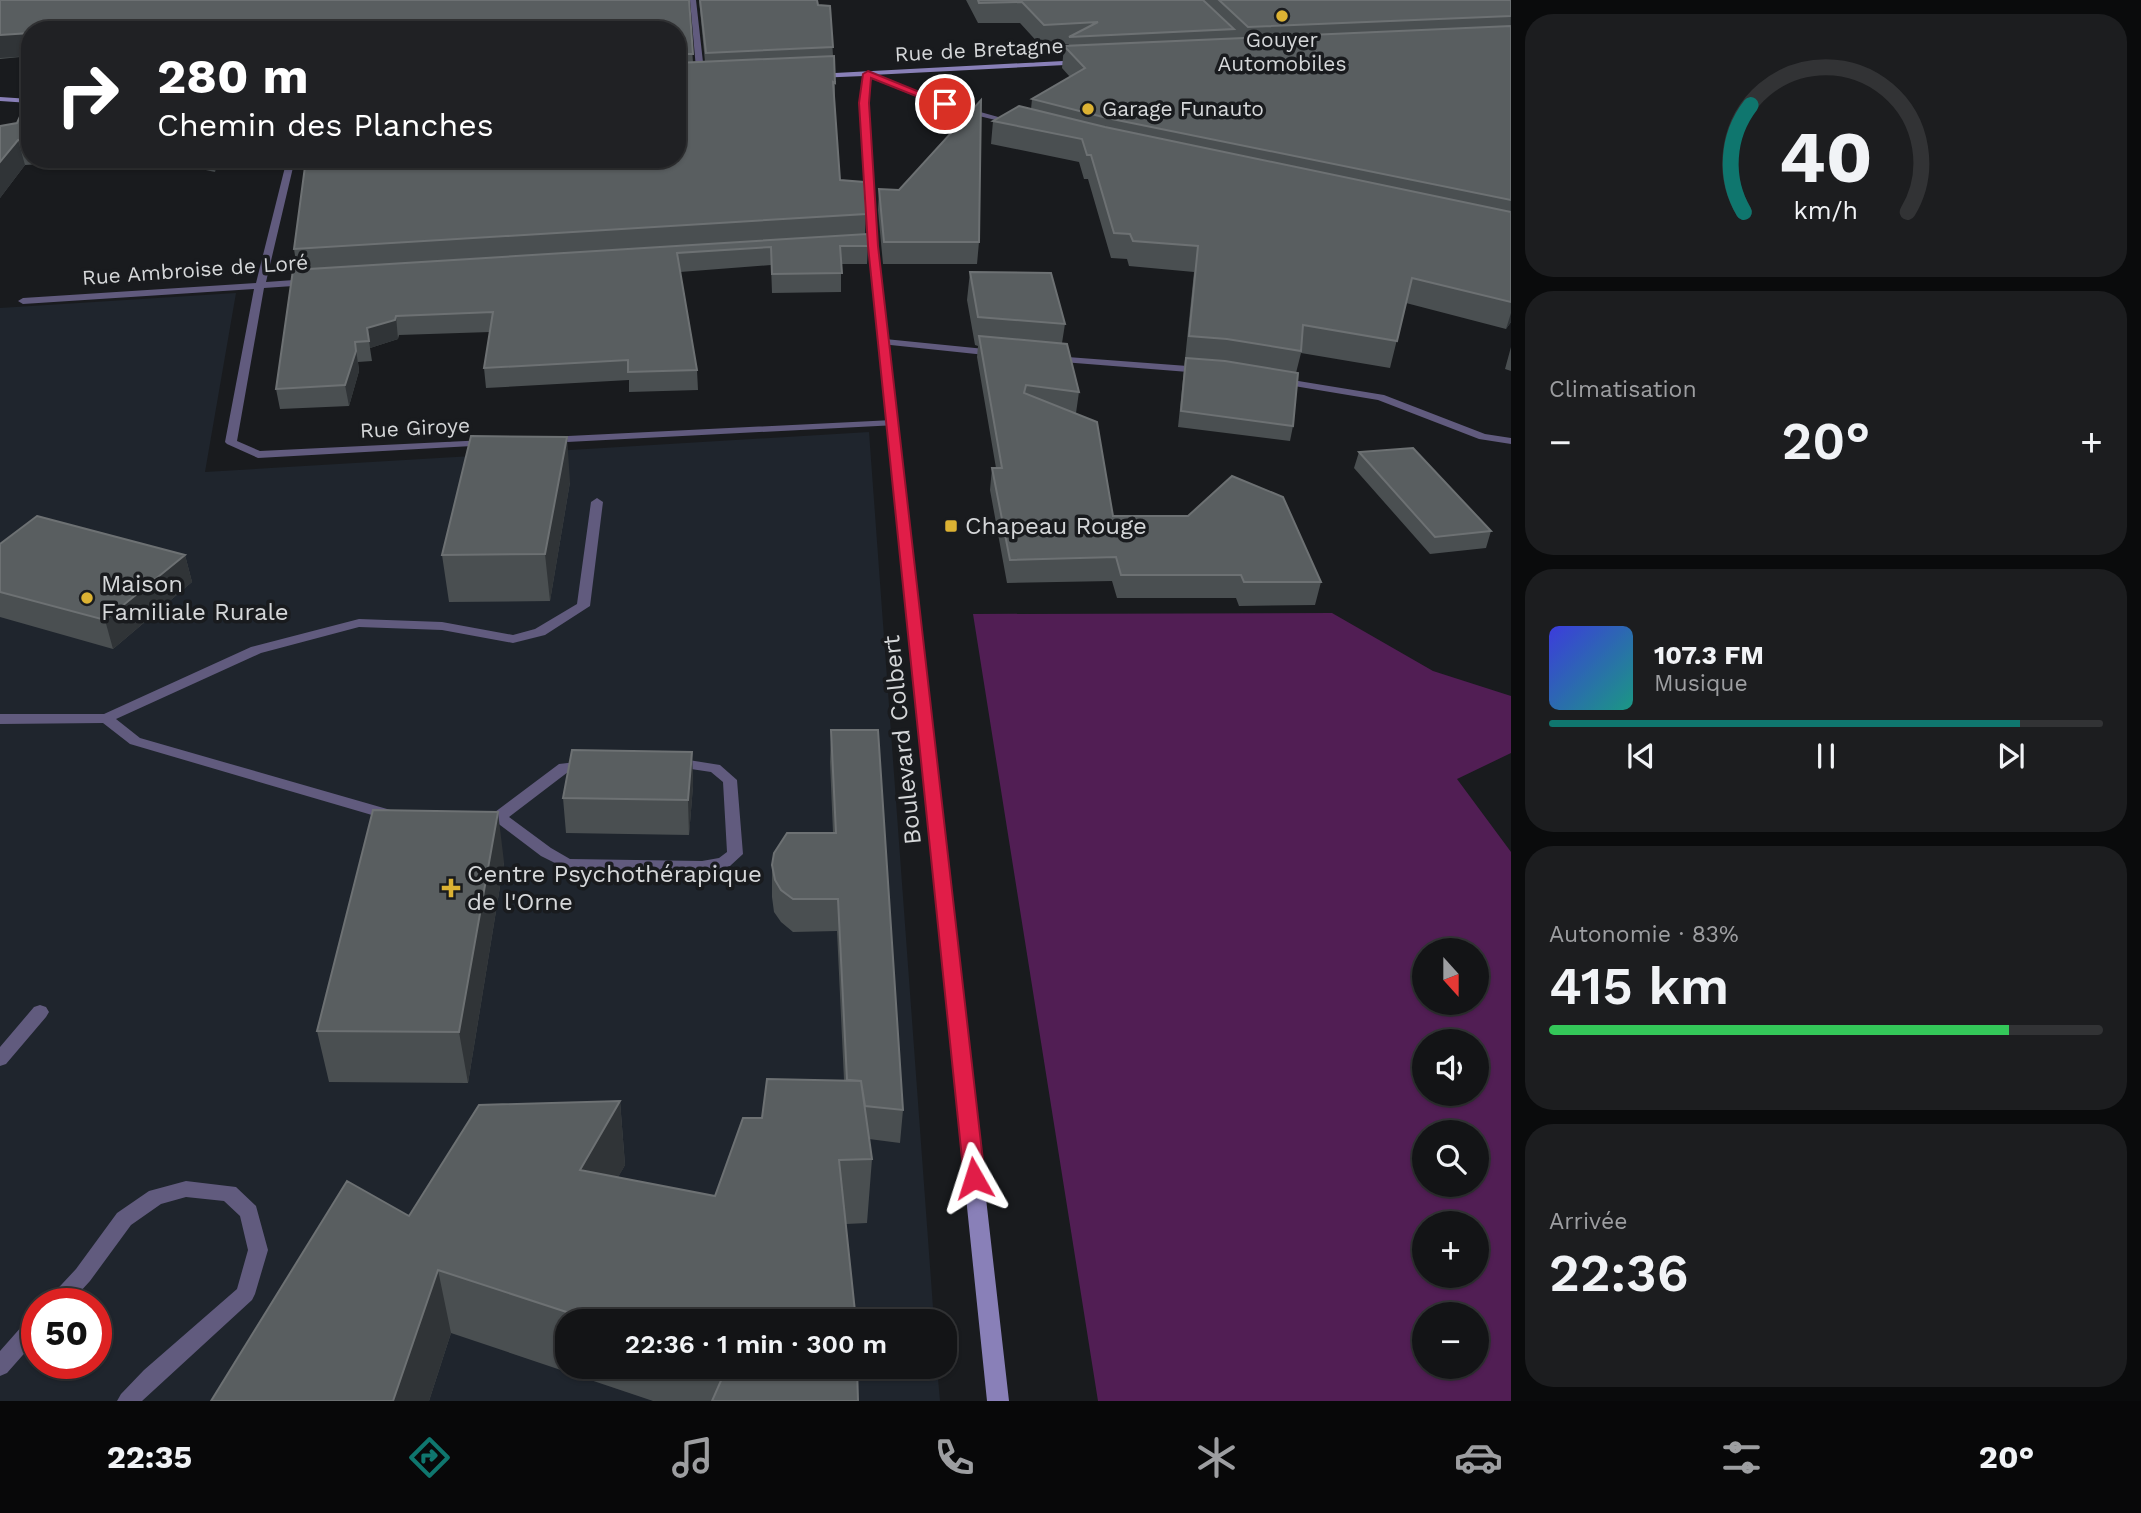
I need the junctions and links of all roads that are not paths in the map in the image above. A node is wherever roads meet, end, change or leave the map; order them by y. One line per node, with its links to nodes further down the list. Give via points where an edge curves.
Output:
1 (693, 0): 7 (street)
2 (1089, 62): 3 (main road, Rue de Bretagne)
3 (868, 74): 4 (main road, Rue de Bretagne); 10 (street, via 945,104); 15 (main road, Boulevard Colbert, via 864,103 868,247)
4 (810, 76)
5 (715, 81): 7 (main road)
6 (689, 82): 7 (main road)
7 (701, 82)
8 (0, 99): 9 (main road)
9 (21, 100)
10 (1024, 125)
11 (289, 168): 13 (street, Rue Giroye)
12 (314, 281): 13 (street, Rue Ambroise de Loré)
13 (260, 285): 14 (street, Rue Ambroise de Loré); 23 (street, Rue Giroye, via 231,442 258,455)
14 (23, 301)
15 (885, 342): 16 (street); 20 (main road, Boulevard Colbert)
16 (1009, 355)
17 (1048, 358): 18 (street)
18 (1209, 370)
19 (1261, 378): 22 (street, via 1380,397 1482,438)
20 (893, 423): 21 (street); 38 (main road, Boulevard Colbert)
21 (537, 441)
22 (1511, 442)
23 (495, 443)
24 (597, 502): 25 (street, via 583,606 540,632 513,639 442,626 359,623 256,650)
25 (106, 718): 26 (street); 31 (street, via 135,741)
26 (0, 719)
27 (660, 763): 29 (street, via 716,768 730,780 735,854 702,867 567,864)
28 (595, 765): 29 (street, via 564,767)
29 (499, 817): 30 (street)
30 (458, 818)
31 (404, 820)
32 (40, 1012): 33 (street)
33 (0, 1059)
34 (71, 1288): 37 (street, via 124,1219 156,1198 186,1189 229,1193 250,1212 258,1250 244,1294)
35 (21, 1342): 36 (street)
36 (0, 1366)
37 (128, 1401)
38 (998, 1401)

